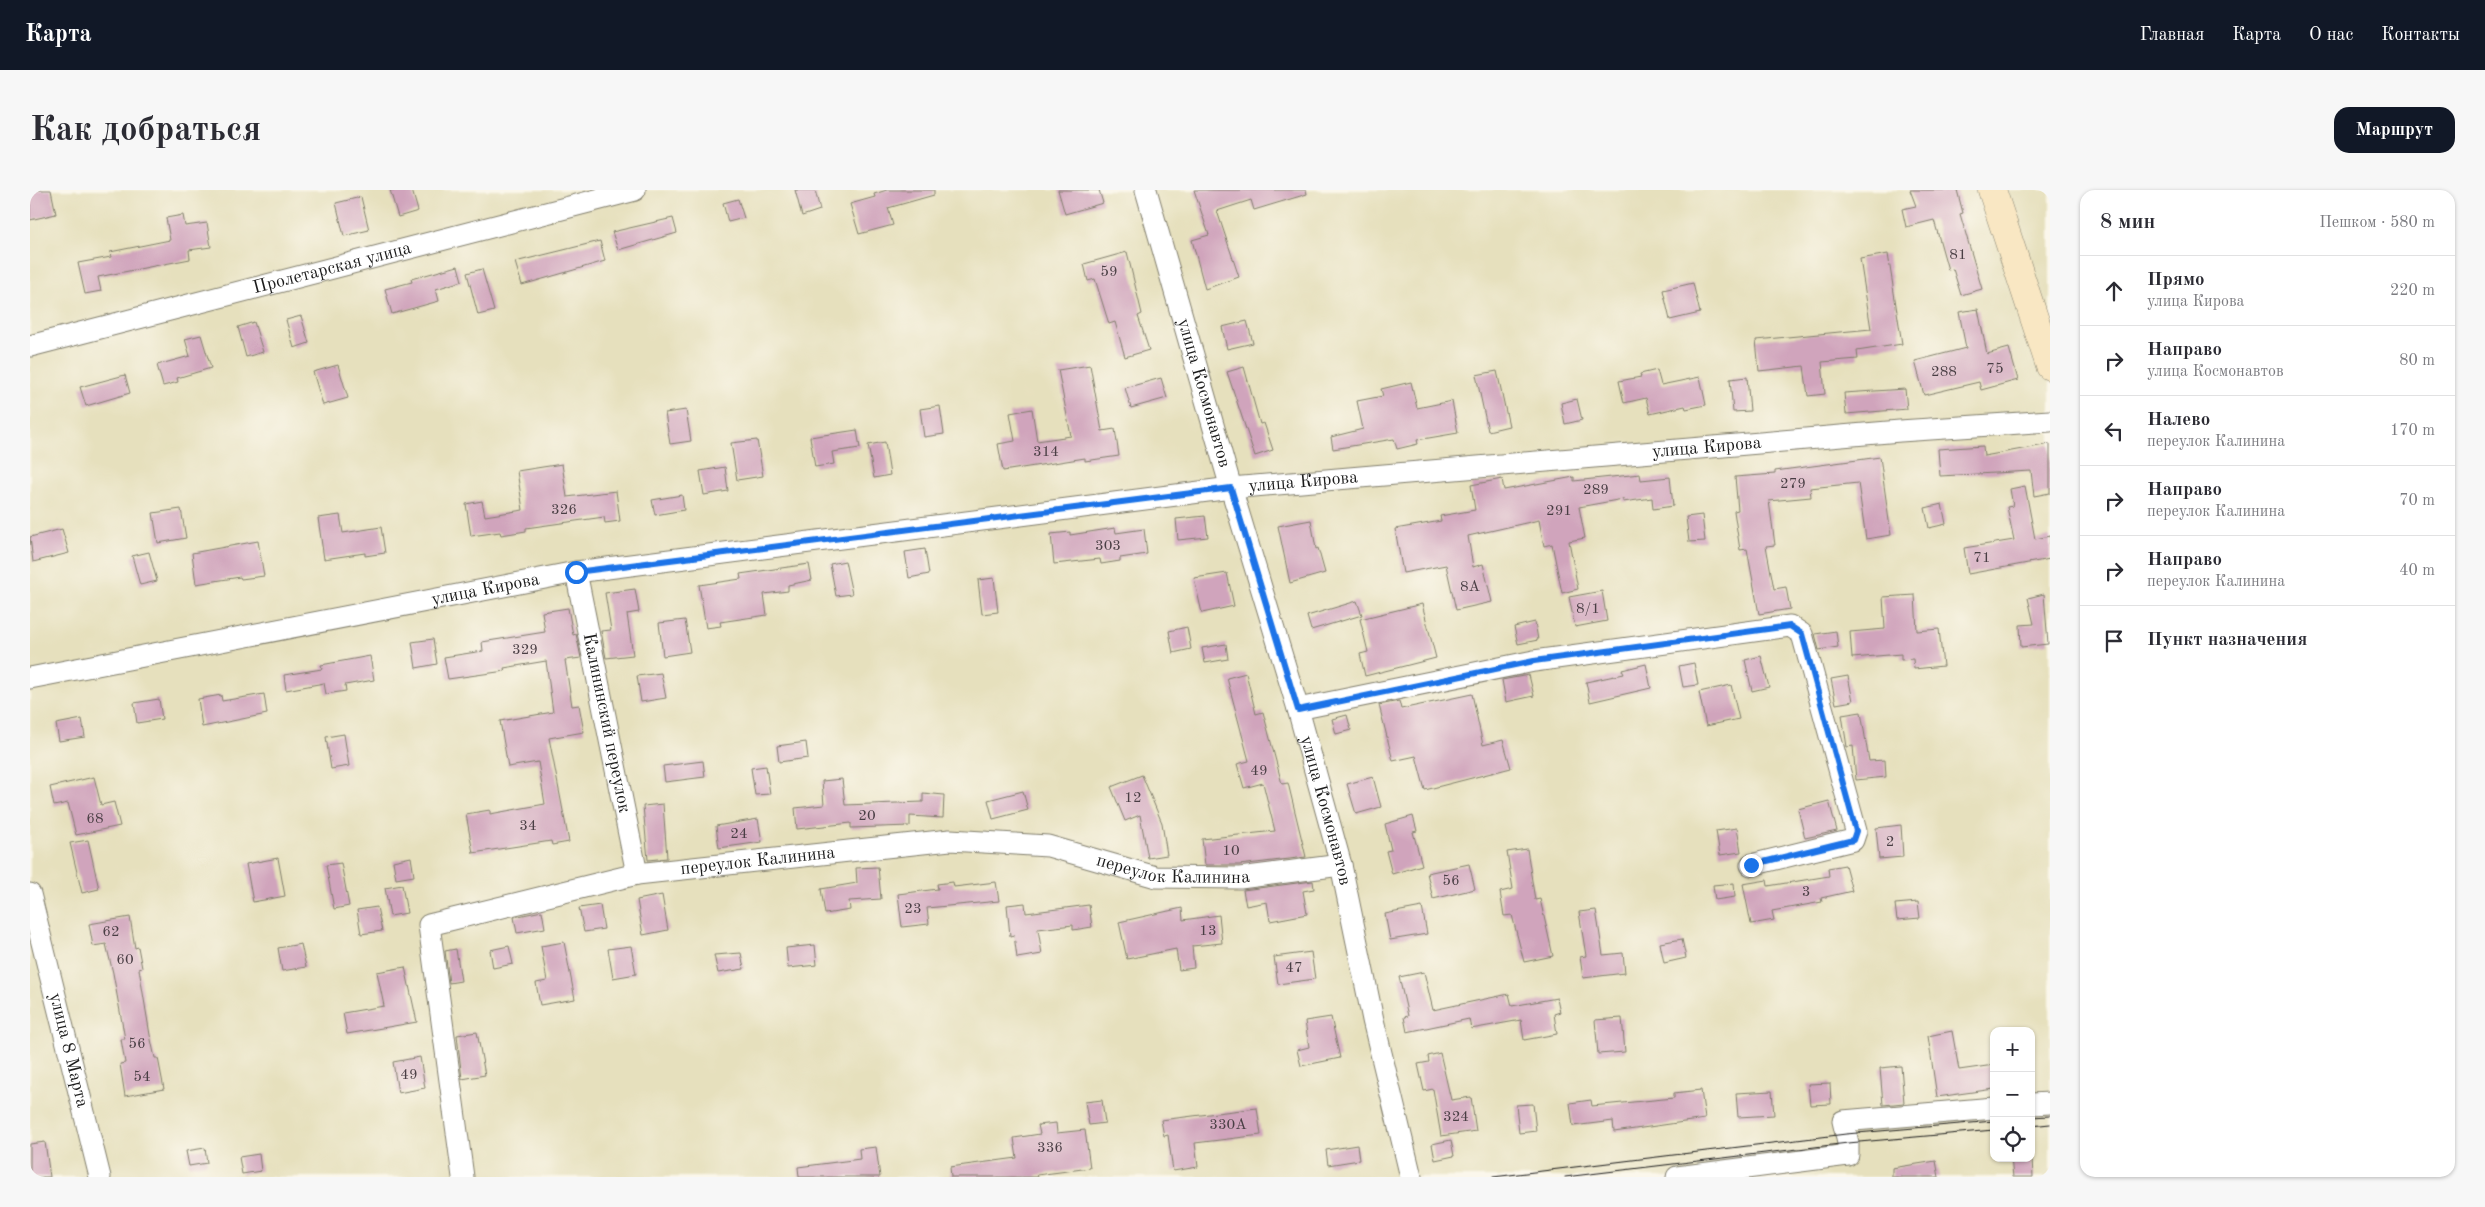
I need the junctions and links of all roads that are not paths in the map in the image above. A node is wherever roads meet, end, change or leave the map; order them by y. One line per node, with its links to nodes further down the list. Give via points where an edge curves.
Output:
1 (634, 190): 4 (street, Пролетарская улица)
2 (1146, 190): 7 (street, улица Космонавтов)
3 (1992, 190): 5 (street)
4 (30, 346)
5 (2050, 366)
6 (2050, 421): 7 (street, улица Кирова)
7 (1231, 488): 8 (street, улица Кирова); 10 (street, улица Космонавтов)
8 (576, 572): 9 (street, улица Кирова); 13 (street, Калининский переулок)
9 (30, 678)
10 (1298, 710): 11 (street, улица Космонавтов); 12 (street, via 1534,661 1790,626 1802,634 1856,831 1853,840)
11 (1341, 865): 13 (street, переулок Калинина, via 1240,878 1156,877 1048,846 950,840); 20 (street, улица Космонавтов, via 1373,1020)
12 (1751, 865)
13 (637, 874): 19 (street, переулок Калинина, via 429,926)
14 (30, 894): 18 (street, улица 8 Марта)
15 (2050, 1103): 16 (street)
16 (2035, 1104)
17 (1990, 1108): 21 (street, via 1843,1121 1848,1155)
18 (100, 1177)
19 (463, 1177)
20 (1411, 1177)
21 (1678, 1177)

